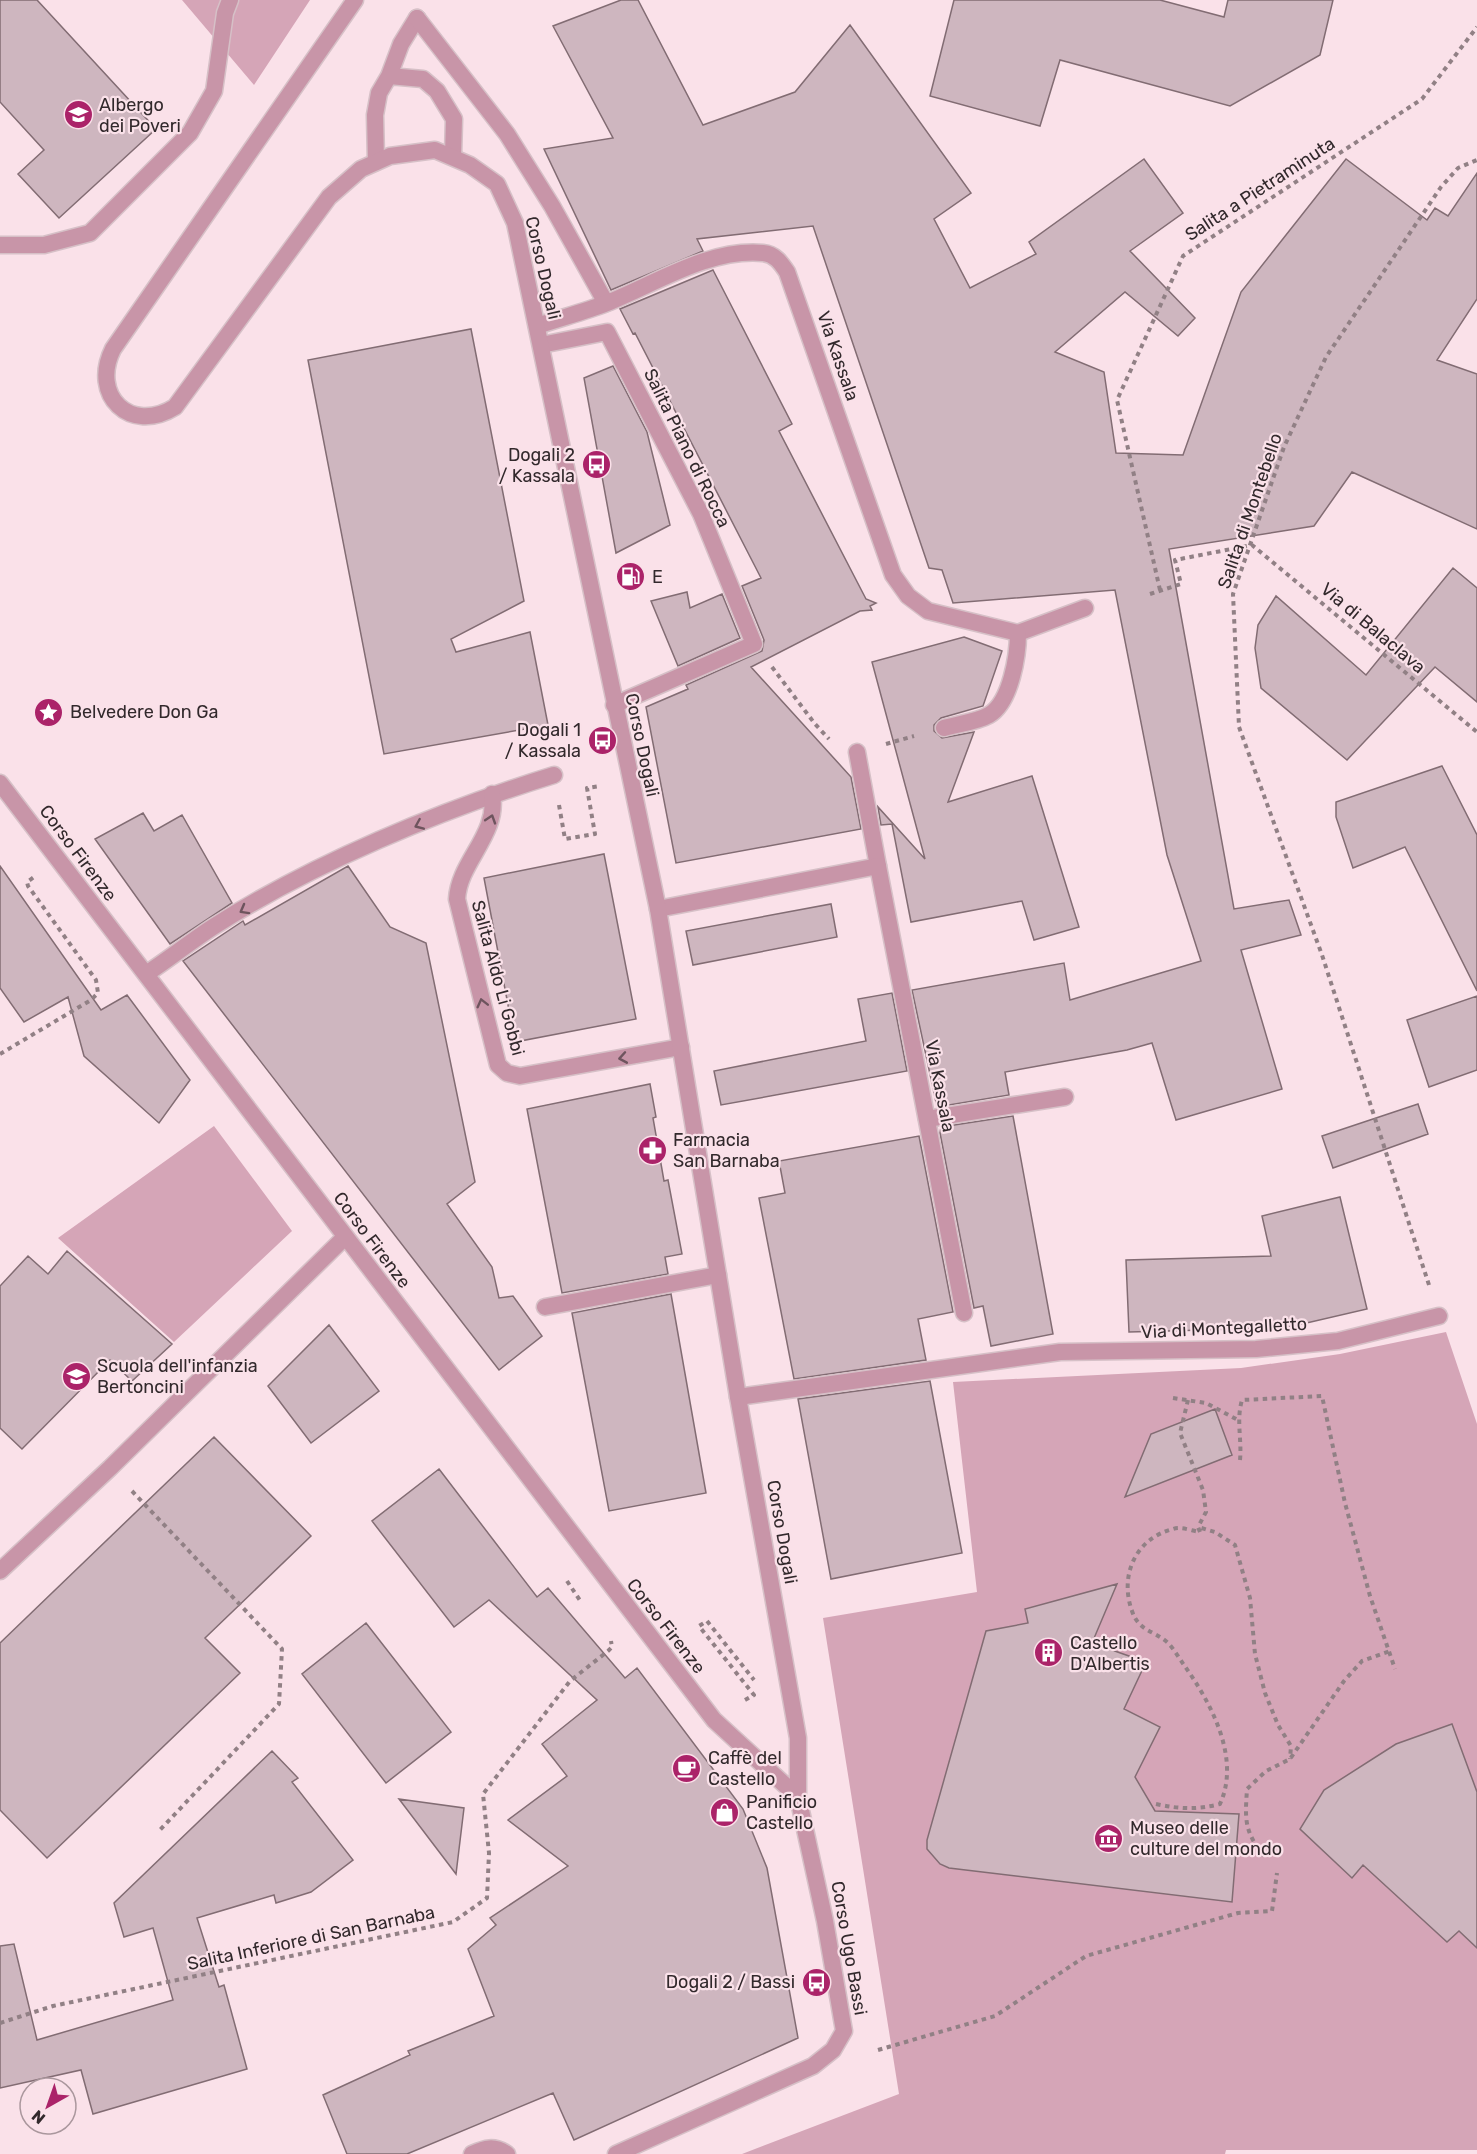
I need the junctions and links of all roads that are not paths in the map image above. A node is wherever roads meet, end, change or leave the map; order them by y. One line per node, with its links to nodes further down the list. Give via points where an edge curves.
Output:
1 (230, 0): 6 (street, via 214,91 190,133 90,232 44,245)
2 (355, 0): 5 (street, Corso Dogali, via 113,350 105,375 114,401 136,416 150,417 175,407 330,197 361,168)
3 (389, 76): 4 (street, via 423,79 437,91 454,119); 5 (street, via 379,93 375,115); 7 (street, via 401,44 417,18 507,134)
4 (453, 156): 5 (street, Corso Dogali, via 435,150 390,156); 8 (street, Corso Dogali, via 497,184 515,223)
5 (376, 162)
6 (0, 245)
7 (606, 303): 8 (street, Via Kassala); 11 (street, Via Kassala, via 712,259 754,253 774,256 792,284 893,575 908,596 928,611)
8 (537, 326): 9 (street, Corso Dogali)
9 (541, 345): 12 (street, Corso Dogali); 12 (street, Salita Piano di Rocca, via 607,332 701,514 754,644)
10 (1085, 608): 11 (street)
11 (1018, 633): 13 (street, via 1018,656 998,706 988,716)
12 (614, 705): 19 (street, Corso Dogali)
13 (944, 728)
14 (857, 752): 18 (street, Via Kassala)
15 (554, 775): 17 (street)
16 (0, 783): 20 (street, Corso Firenze)
17 (492, 794): 20 (street, one-way to 20, via 315,870 214,927); 21 (street, Salita Aldo Li Gobbi, one-way to 17, via 520,1076 507,1074 498,1065 456,899 458,886 491,822 495,808)
18 (878, 866): 19 (street); 23 (street, Via Kassala)
19 (658, 909): 21 (street, Corso Dogali)
20 (146, 974): 24 (street, Corso Firenze)
21 (681, 1047): 25 (street, Corso Dogali)
22 (1065, 1097): 23 (street)
23 (927, 1119): 27 (street, Via Kassala)
24 (345, 1237): 30 (street); 31 (street, Corso Firenze, via 714,1719)
25 (718, 1275): 26 (street); 29 (street, Corso Dogali)
26 (545, 1307)
27 (964, 1313)
28 (1439, 1316): 29 (street, Via di Montegalletto, via 1338,1341 1256,1349 1060,1352)
29 (738, 1397): 31 (street, Corso Dogali, via 798,1738)
30 (0, 1571)
31 (798, 1797): 34 (street, Corso Ugo Bassi, via 825,1921 844,2031 841,2039 813,2066)
32 (472, 2154): 33 (street, via 488,2147)
33 (507, 2154)
34 (616, 2154)

